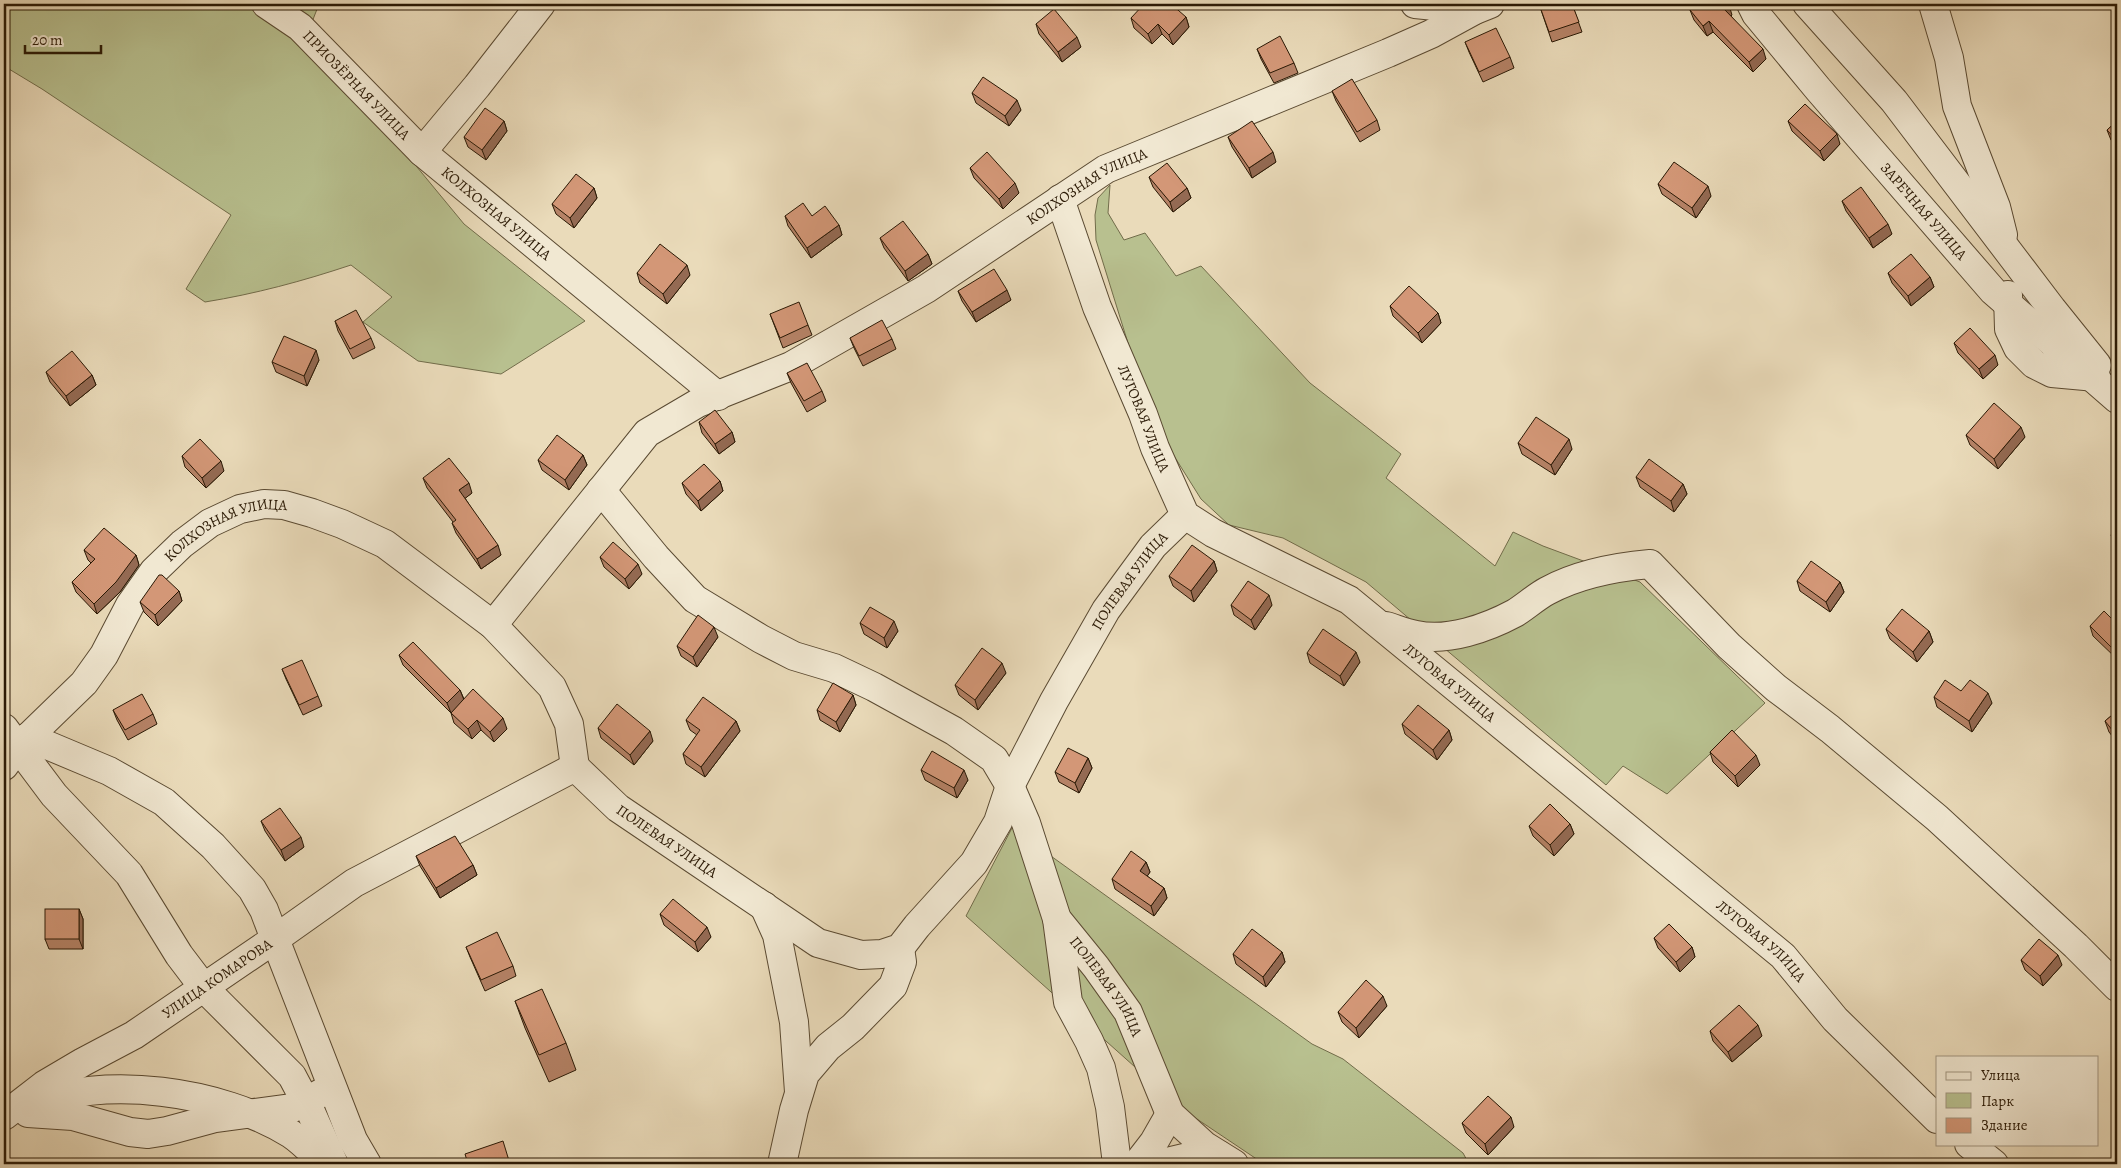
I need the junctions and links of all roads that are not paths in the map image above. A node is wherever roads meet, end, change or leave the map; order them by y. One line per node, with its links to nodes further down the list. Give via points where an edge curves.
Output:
1 (266, 4): 8 (street, ПРИОЗЁРНАЯ УЛИЦА, via 300,27)
2 (540, 4): 8 (street)
3 (1415, 4): 7 (street, КОЛХОЗНАЯ УЛИЦА)
4 (1751, 4): 11 (street, ЗАРЕЧНАЯ УЛИЦА, via 1818,88 1993,291)
5 (1807, 4): 10 (street, via 1894,101)
6 (1933, 4): 10 (street, via 1949,58 1957,106 1996,207)
7 (1483, 7): 9 (street, КОЛХОЗНАЯ УЛИЦА, via 1388,53 1106,169)
8 (422, 152): 13 (street, КОЛХОЗНАЯ УЛИЦА)
9 (1060, 199): 13 (street, КОЛХОЗНАЯ УЛИЦА, via 926,289 792,366); 15 (street, ЛУГОВАЯ УЛИЦА, via 1098,307)
10 (2006, 248): 11 (street); 12 (street)
11 (2008, 304): 12 (street, ЗАРЕЧНАЯ УЛИЦА)
12 (2108, 386)
13 (718, 396): 14 (street, КОЛХОЗНАЯ УЛИЦА, via 698,403 647,433)
14 (600, 490): 17 (street, КОЛХОЗНАЯ УЛИЦА); 20 (street, ПОЛЕВАЯ УЛИЦА, via 695,599 794,656 834,668 954,732 994,759)
15 (1185, 514): 16 (street, ЛУГОВАЯ УЛИЦА, via 1214,534 1349,600); 20 (street, ПОЛЕВАЯ УЛИЦА, via 1153,546 1106,610)
16 (1377, 623): 25 (street, via 1417,636 1467,632 1494,623 1547,591 1577,578 1619,567 1650,564 1736,652 1937,818); 33 (street, ЛУГОВАЯ УЛИЦА, via 1783,956 1835,1019)
17 (493, 625): 18 (street, КОЛХОЗНАЯ УЛИЦА, via 385,544 351,528 284,505 264,504 240,510 210,523 154,571 84,683); 19 (street, КОЛХОЗНАЯ УЛИЦА, via 552,687 569,724)
18 (14, 745): 23 (street, via 109,772 164,802 252,889); 26 (street, via 54,795 129,874 178,955)
19 (575, 767): 21 (street, ПОЛЕВАЯ УЛИЦА, via 618,808); 23 (street, via 354,883)
20 (1010, 786): 22 (street, ПОЛЕВАЯ УЛИЦА, via 1026,823); 24 (street, ПОЛЕВАЯ УЛИЦА, via 998,822 974,863)
21 (764, 906): 24 (street, ПОЛЕВАЯ УЛИЦА, via 818,943 861,955 882,954); 28 (street, via 777,935 792,1013)
22 (1057, 920): 32 (street, ПОЛЕВАЯ УЛИЦА, via 1096,966 1128,1012); 40 (street, via 1068,1002 1101,1068)
23 (275, 939): 26 (street, УЛИЦА КОМАРОВА); 27 (street, УЛИЦА КОМАРОВА)
24 (900, 948): 28 (street, via 902,962 893,986 854,1027 828,1047 805,1074)
25 (2117, 987)
26 (204, 988): 29 (street, via 292,1076); 30 (street, УЛИЦА КОМАРОВА, via 134,1035 44,1085)
27 (332, 1087): 29 (street); 38 (street, УЛИЦА КОМАРОВА, via 353,1140)
28 (799, 1094): 39 (street)
29 (305, 1101): 31 (street, via 292,1108); 37 (street)
30 (5, 1114): 31 (street, via 73,1116 148,1134); 31 (street, via 40,1100 113,1090 152,1090 185,1095 220,1103)
31 (246, 1114): 36 (street, via 292,1135)
32 (1170, 1114): 35 (street, ПОЛЕВАЯ УЛИЦА, via 1205,1146); 41 (street)
33 (1936, 1117)
34 (1972, 1146): 43 (street)
35 (1227, 1160): 42 (street, via 1196,1155)
36 (325, 1164)
37 (334, 1164)
38 (367, 1164)
39 (782, 1164)
40 (1117, 1164)
41 (1137, 1164)
42 (1158, 1164)
43 (1994, 1164)

